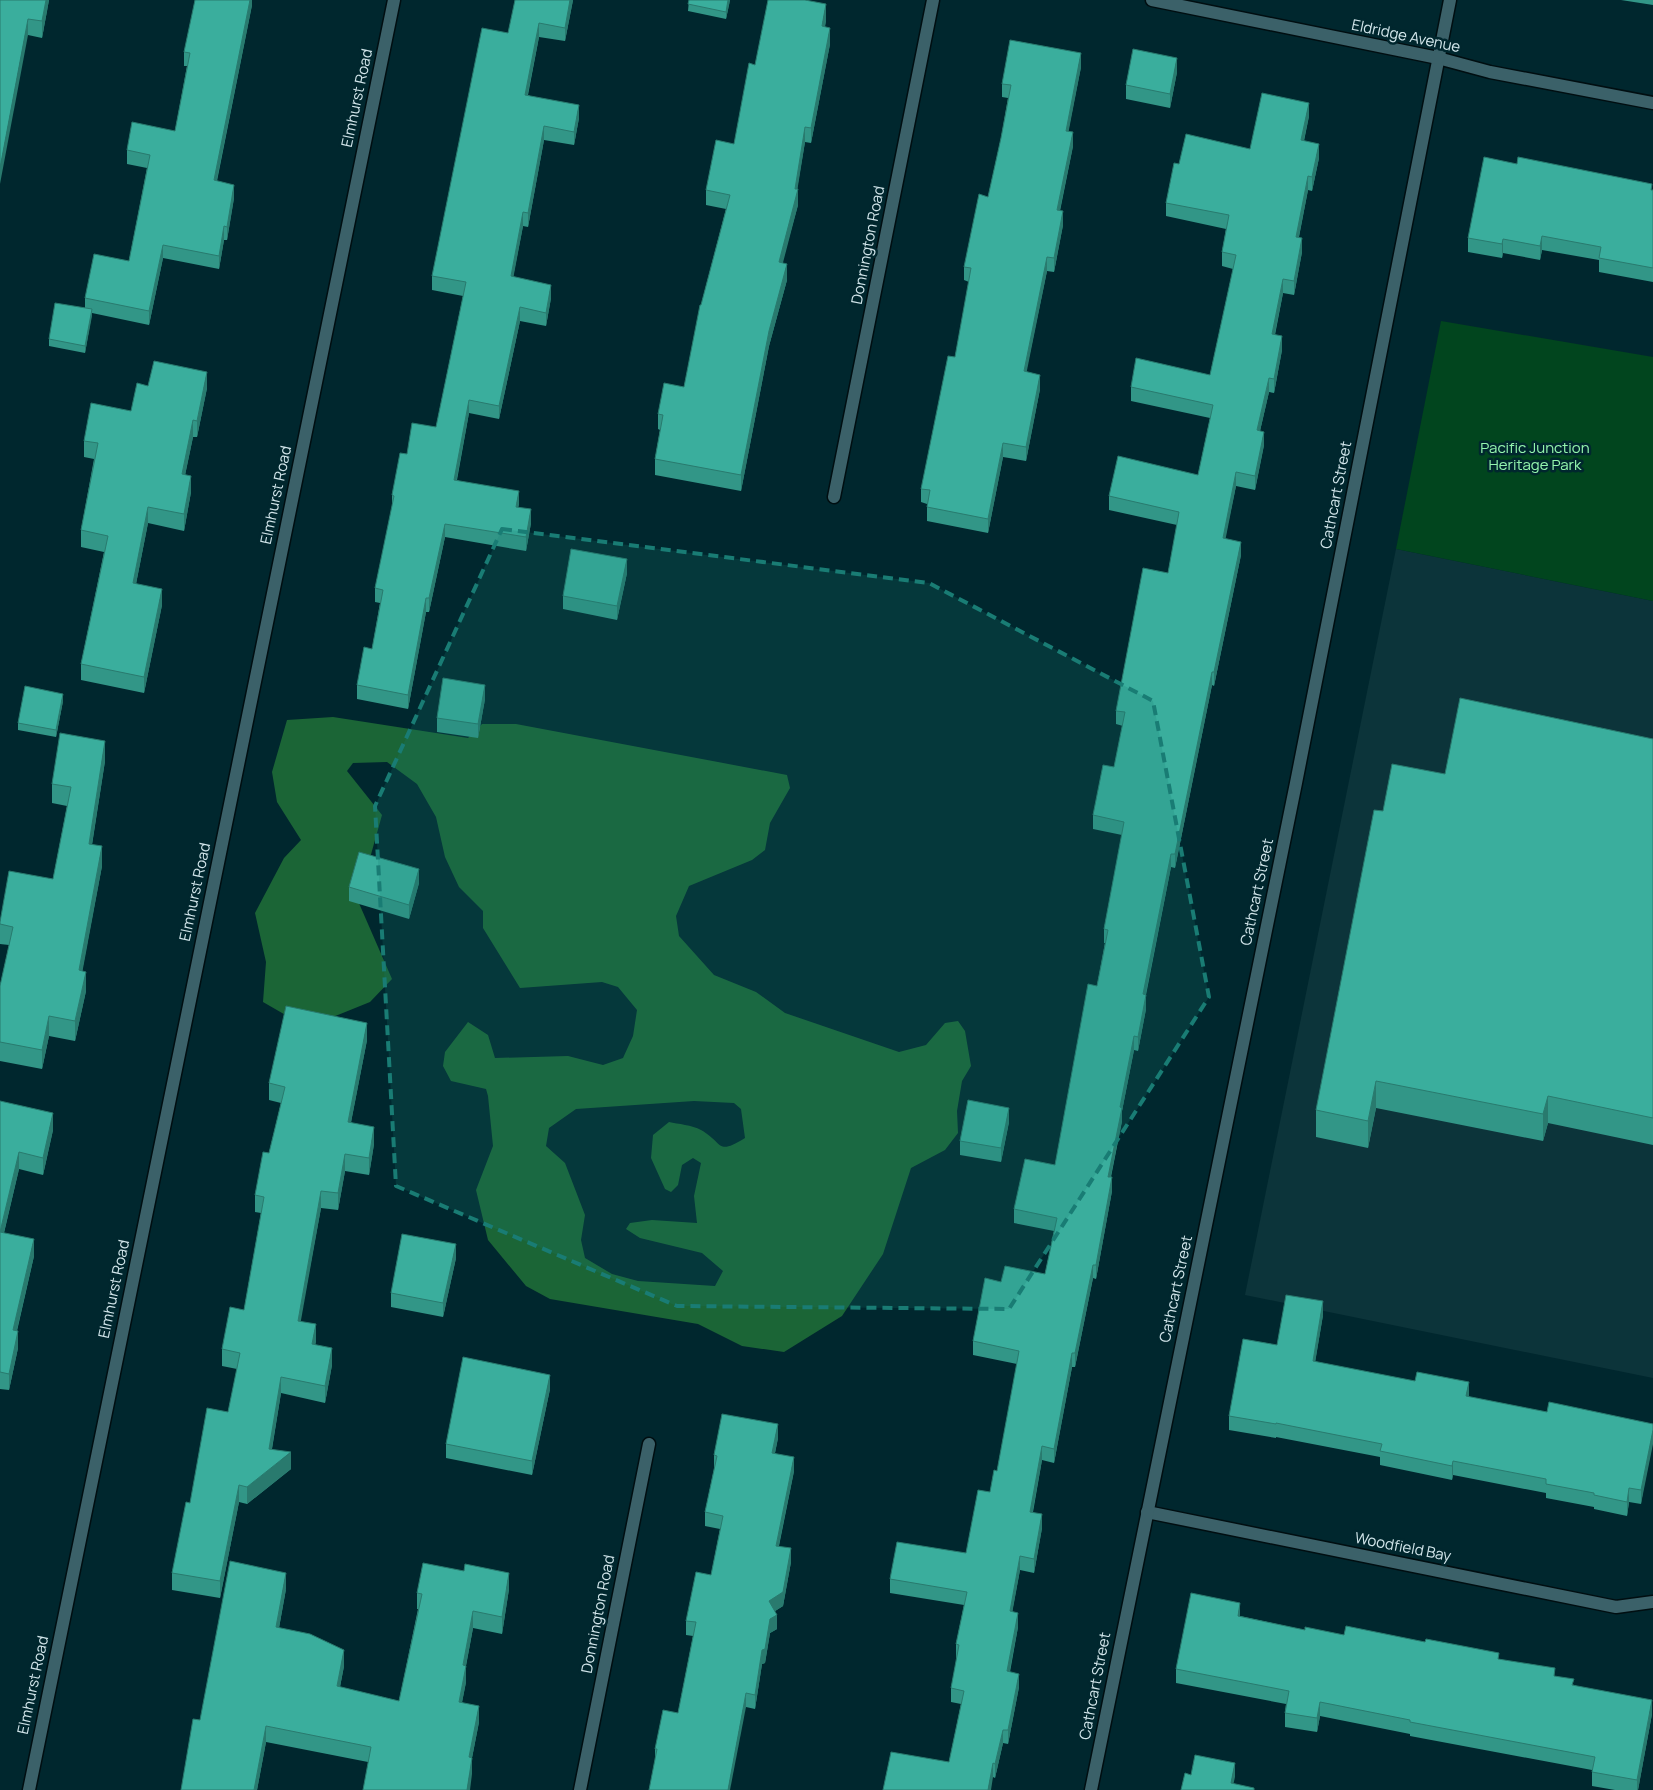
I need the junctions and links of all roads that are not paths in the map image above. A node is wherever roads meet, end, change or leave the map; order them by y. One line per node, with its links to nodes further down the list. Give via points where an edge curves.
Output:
1 (394, 0): 11 (street, Elmhurst Road)
2 (933, 0): 7 (street, Donnington Road)
3 (1152, 0): 5 (street, Eldridge Avenue)
4 (1450, 0): 5 (street, Cathcart Street)
5 (1438, 58): 6 (street, Eldridge Avenue, via 1490,72); 9 (street, Cathcart Street, via 1296,783)
6 (1653, 104)
7 (834, 497)
8 (649, 1444): 12 (street, Donnington Road)
9 (1147, 1512): 10 (street, Woodfield Bay, via 1616,1607); 13 (street, Cathcart Street)
10 (1653, 1602)
11 (28, 1790)
12 (580, 1790)
13 (1091, 1790)

